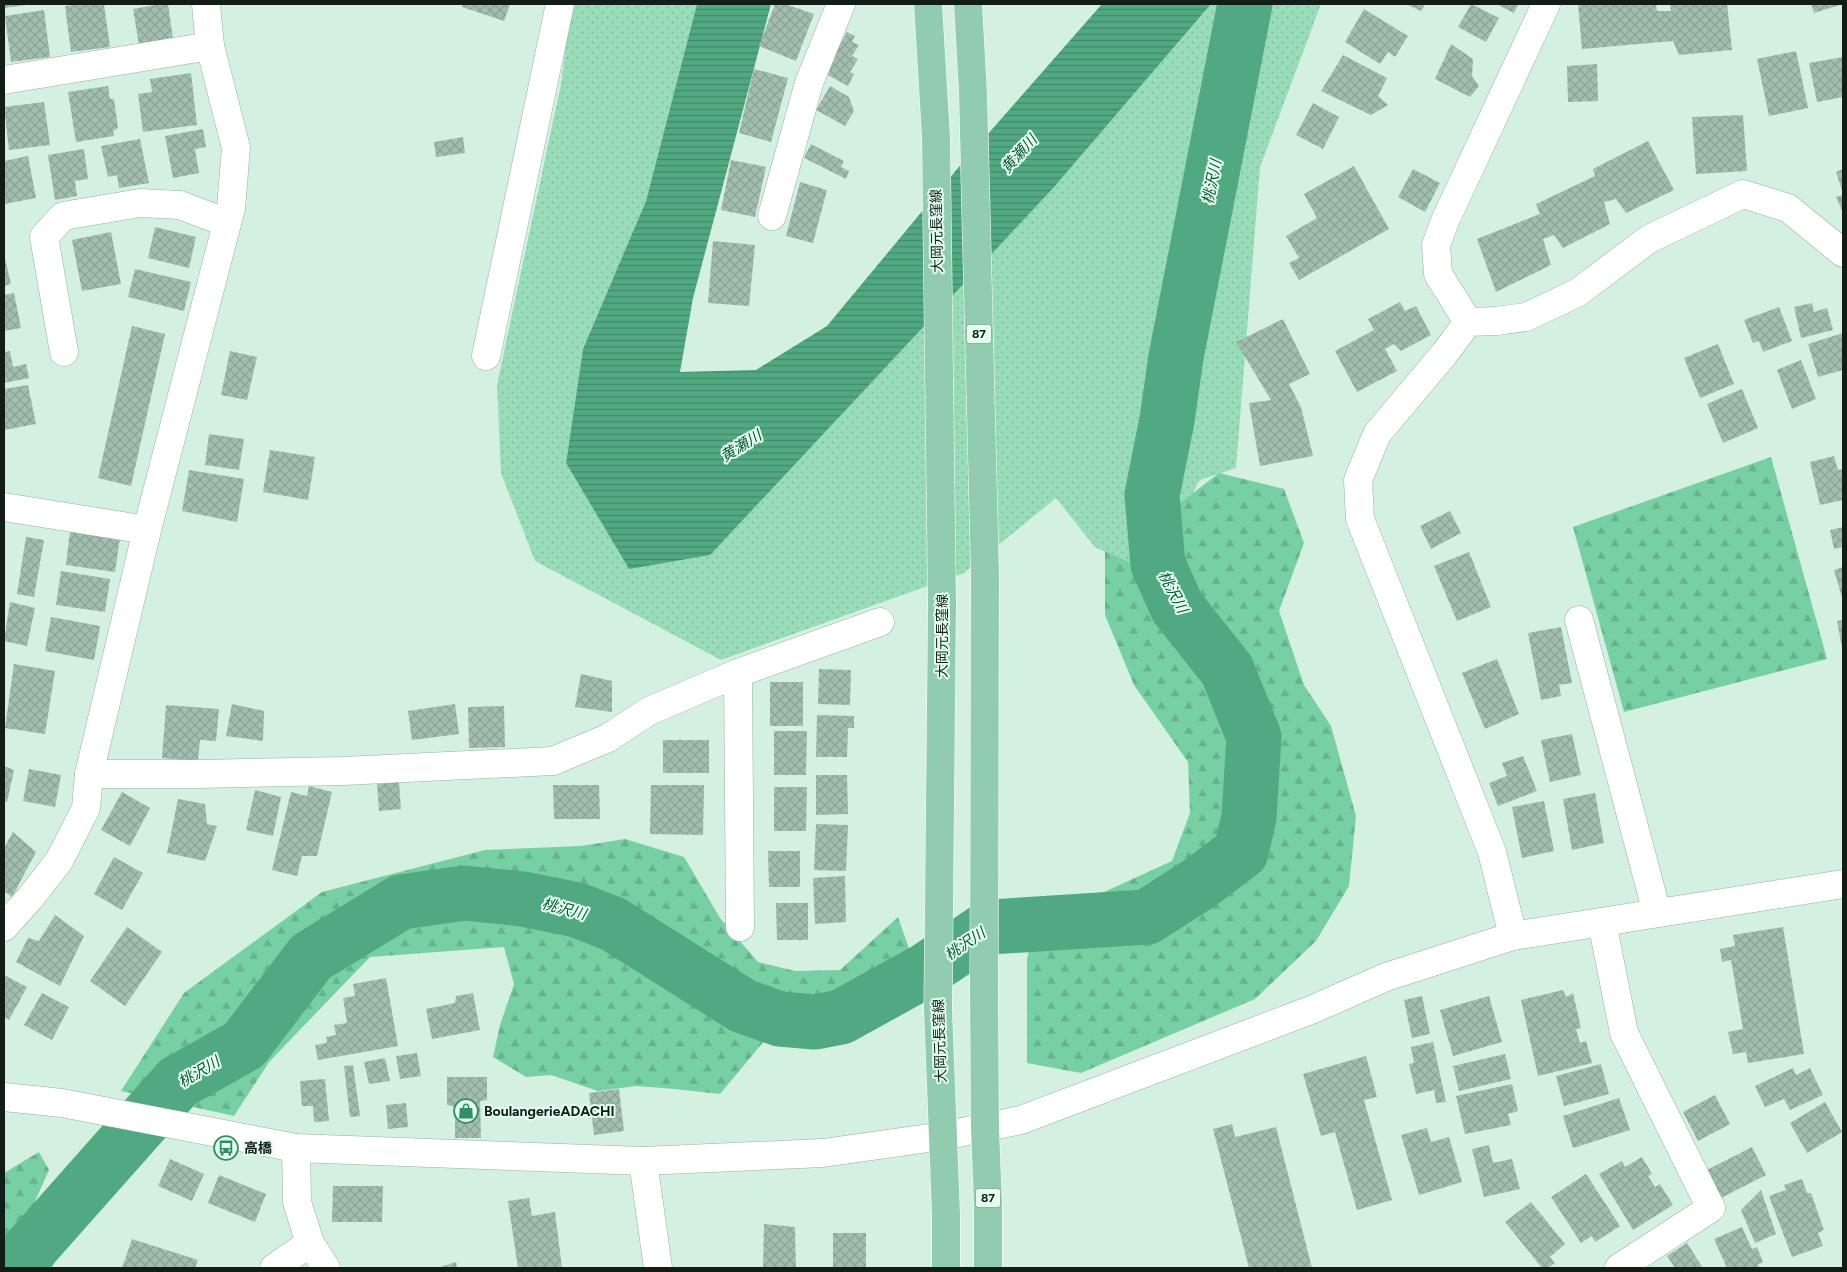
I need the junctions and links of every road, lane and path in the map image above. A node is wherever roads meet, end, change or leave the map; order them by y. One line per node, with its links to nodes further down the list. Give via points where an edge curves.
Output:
1 (206, 4): 7 (street)
2 (560, 4): 14 (street)
3 (841, 4): 9 (street, via 808,83)
4 (928, 4): 29 (main road, 大岡元長窪線, via 936,137 942,604 938,1009)
5 (968, 4): 28 (main road, 87, via 985,576)
6 (1546, 4): 12 (street, via 1436,245 1438,274)
7 (210, 46): 8 (street); 10 (street, via 236,148)
8 (4, 80)
9 (772, 216)
10 (227, 223): 13 (street, via 180,205 140,203 63,216 44,237); 16 (street)
11 (1843, 253): 12 (street, via 1788,208 1743,194 1649,239 1577,293 1526,316)
12 (1468, 322): 26 (street, via 1377,434 1358,480 1360,520 1492,852)
13 (64, 352)
14 (486, 356)
15 (4, 507): 16 (street)
16 (148, 530): 20 (street)
17 (1579, 620): 22 (street)
18 (880, 622): 19 (street)
19 (738, 673): 20 (street, via 649,711 608,738 553,761 343,771); 24 (street)
20 (89, 774): 25 (street, via 86,808 59,861)
21 (1843, 884): 22 (street)
22 (1657, 914): 23 (street)
23 (1602, 922): 26 (street); 38 (street, via 1624,1033 1711,1208)
24 (740, 926)
25 (4, 927)
26 (1513, 936): 28 (street, via 1386,977 1311,1010 1031,1116)
27 (4, 1097): 30 (street, via 62,1102)
28 (985, 1128): 29 (street); 37 (main road, 87)
29 (943, 1136): 31 (street, via 823,1153); 36 (main road, 大岡元長窪線)
30 (296, 1148): 31 (street); 32 (street, via 297,1202)
31 (643, 1161): 35 (street)
32 (310, 1243): 33 (street); 34 (street)
33 (274, 1268)
34 (326, 1268)
35 (658, 1268)
36 (946, 1268)
37 (988, 1268)
38 (1619, 1268)

